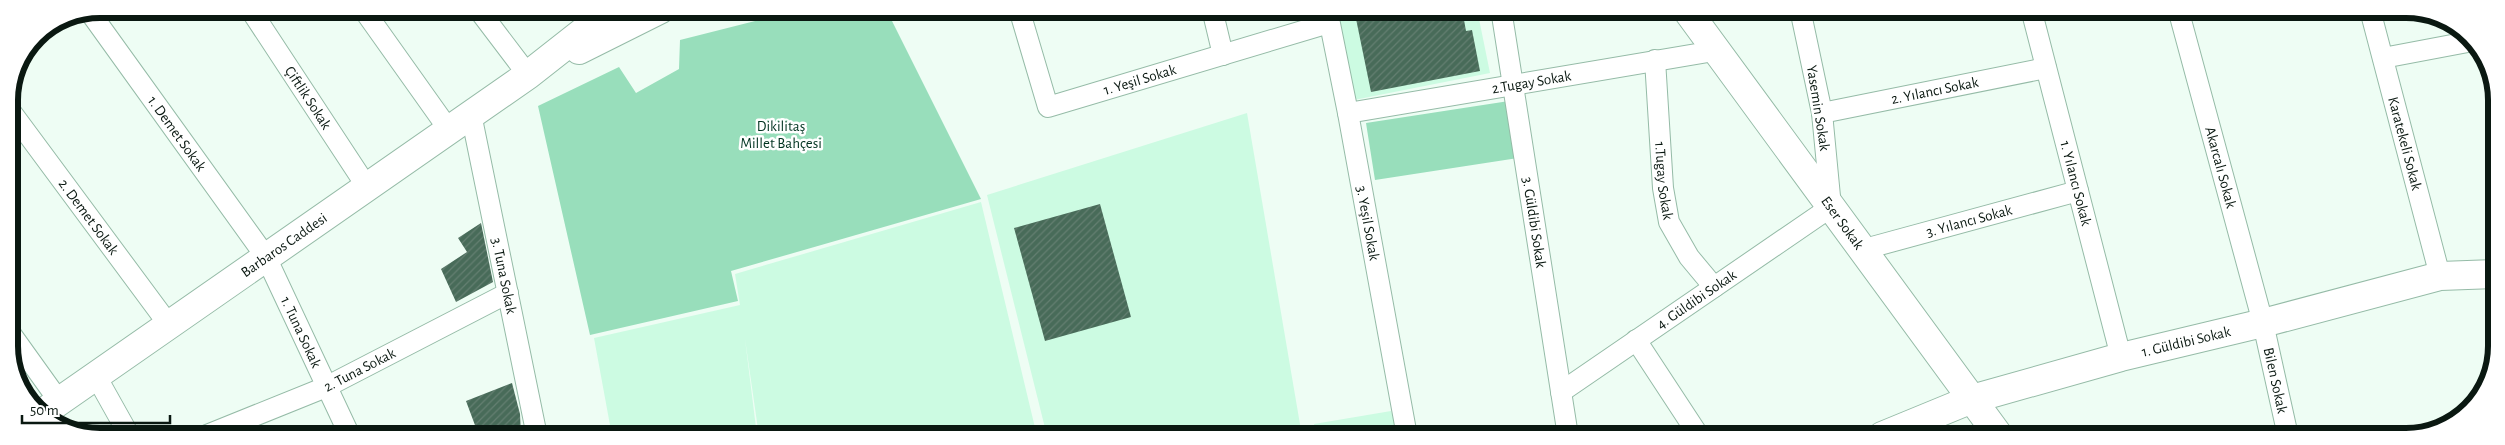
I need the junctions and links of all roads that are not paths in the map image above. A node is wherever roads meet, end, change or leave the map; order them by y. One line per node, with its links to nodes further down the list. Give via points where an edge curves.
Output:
1 (94, 18): 34 (street, 1. Demet Sokak)
2 (256, 18): 30 (street, Çiftlik Sokak)
3 (370, 18): 29 (street)
4 (485, 18): 23 (street)
5 (601, 18): 23 (street)
6 (643, 18): 23 (street)
7 (1022, 18): 19 (street, 1. Yeşil Sokak, via 1048,107)
8 (1214, 18): 19 (street)
9 (1323, 18): 19 (street, 1. Yeşil Sokak)
10 (1328, 18): 26 (street, 3. Yeşil Sokak)
11 (1502, 18): 24 (street, 3. Güldibi Sokak)
12 (1692, 18): 18 (street, Eser Sokak)
13 (1802, 18): 25 (street, Yasemin Sokak)
14 (2033, 18): 22 (street, 1. Yılancı Sokak)
15 (2180, 18): 39 (street, Akarcalı Sokak)
16 (2372, 18): 20 (street, Karatekeli Sokak)
17 (2464, 43): 20 (street)
18 (1714, 51): 21 (street, 2.Tugay Sokak); 32 (street, Eser Sokak)
19 (1223, 55)
20 (2383, 58): 36 (street, Karatekeli Sokak)
21 (1655, 60): 24 (street, 2.Tugay Sokak); 37 (street, 1.Tugay Sokak, via 1662,188 1669,222 1689,257)
22 (2046, 68): 25 (street, 2. Yılancı Sokak); 31 (street, 1. Yılancı Sokak)
23 (528, 75): 27 (street, Barbaros Caddesi)
24 (1513, 85): 26 (street, 2.Tugay Sokak); 46 (street, 3. Güldibi Sokak)
25 (1822, 112): 32 (street, Yasemin Sokak)
26 (1348, 113): 53 (street, 3. Yeşil Sokak)
27 (471, 114): 29 (street, Barbaros Caddesi); 38 (street, 3. Tuna Sokak)
28 (18, 120): 40 (street, 2. Demet Sokak)
29 (449, 130): 30 (street, Barbaros Caddesi)
30 (367, 187): 34 (street, Barbaros Caddesi)
31 (2078, 191): 33 (street, 3. Yılancı Sokak); 43 (street, 1. Yılancı Sokak)
32 (1831, 207): 33 (street, Eser Sokak); 37 (street, 4. Güldibi Sokak)
33 (1861, 250): 47 (street, Eser Sokak)
34 (266, 257): 40 (street, Barbaros Caddesi); 45 (street, 1. Tuna Sokak)
35 (2488, 274): 36 (street, 1. Güldibi Sokak)
36 (2440, 276): 39 (street, 1. Güldibi Sokak)
37 (1714, 287): 41 (street, 4. Güldibi Sokak)
38 (508, 293): 45 (street, 2. Tuna Sokak); 52 (street, 3. Tuna Sokak)
39 (2264, 324): 43 (street, 1. Güldibi Sokak); 58 (street, Bilen Sokak)
40 (169, 325): 44 (street, Barbaros Caddesi)
41 (1636, 340): 46 (street, 4. Güldibi Sokak); 55 (street)
42 (18, 347): 48 (street)
43 (2121, 357): 47 (street, 1. Güldibi Sokak)
44 (96, 376): 48 (street, Barbaros Caddesi); 49 (street)
45 (326, 386): 50 (street, 2. Tuna Sokak); 51 (street, 1. Tuna Sokak)
46 (1561, 392): 54 (street, 3. Güldibi Sokak)
47 (1972, 399): 56 (street, 1. Güldibi Sokak); 57 (street, Eser Sokak)
48 (50, 408)
49 (125, 428)
50 (226, 428)
51 (346, 428)
52 (536, 428)
53 (1406, 428)
54 (1567, 428)
55 (1694, 428)
56 (1901, 428)
57 (1993, 428)
58 (2286, 428)

